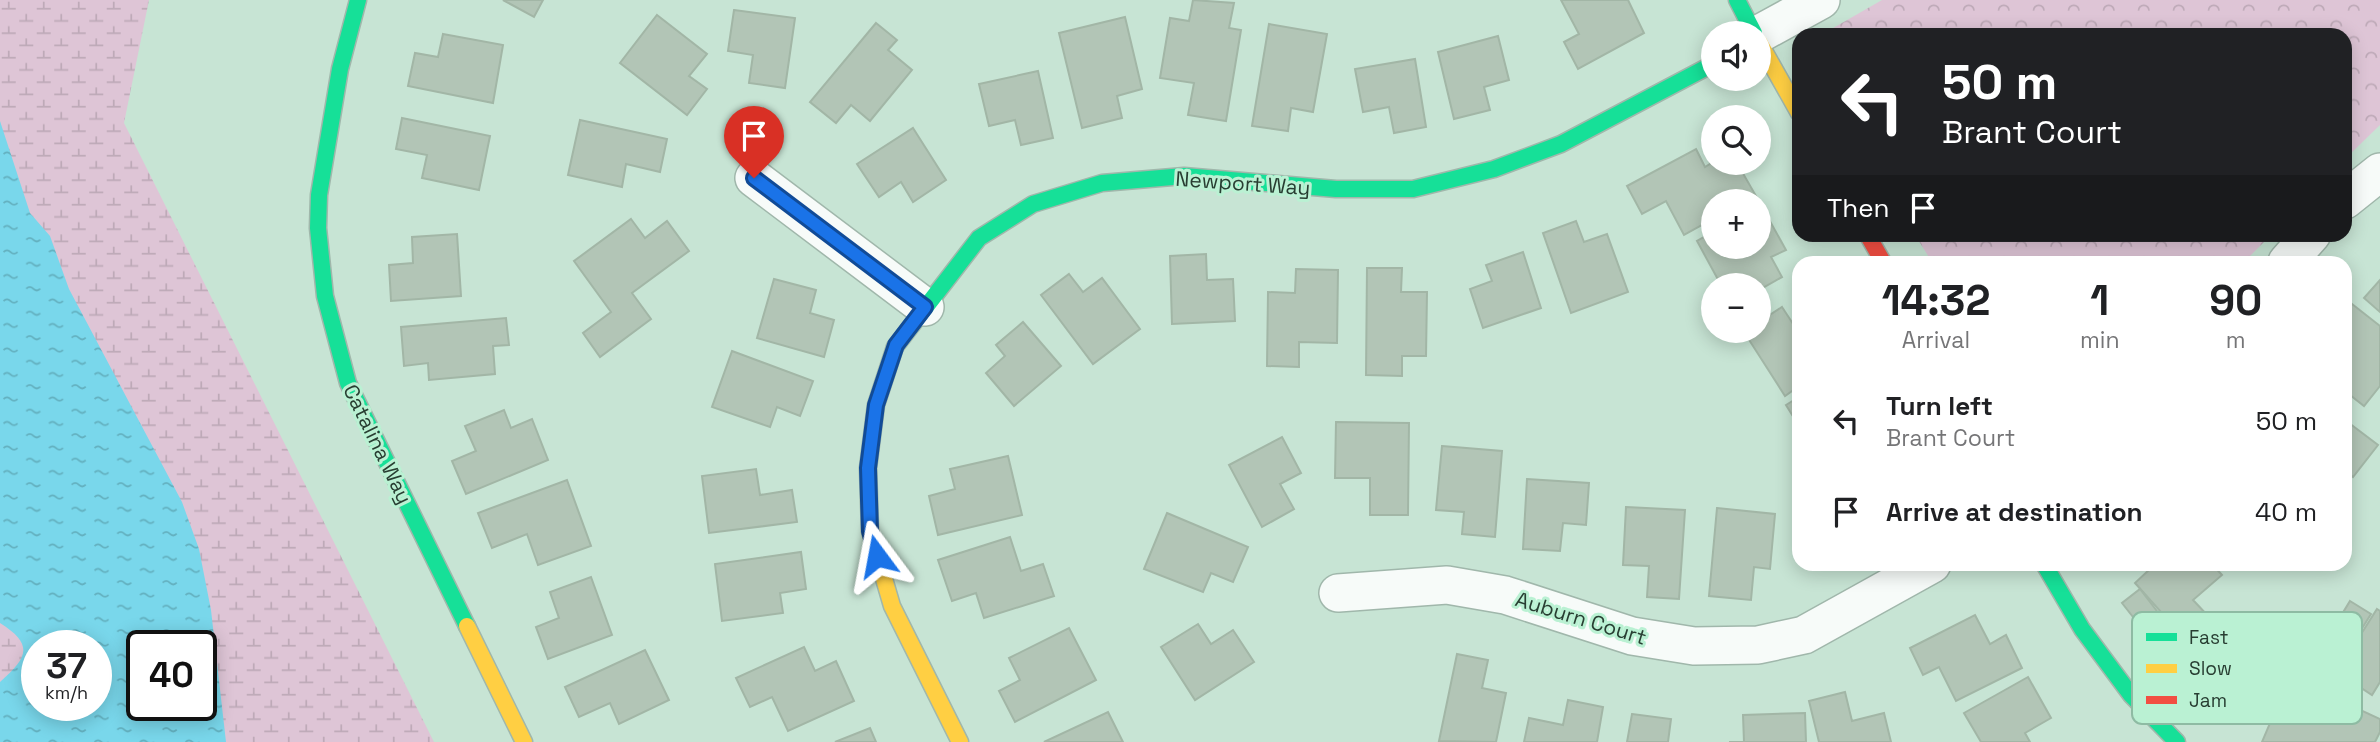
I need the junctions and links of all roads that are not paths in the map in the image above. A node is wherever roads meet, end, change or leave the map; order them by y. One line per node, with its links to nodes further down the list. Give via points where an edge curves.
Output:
1 (358, 0): 20 (street, Catalina Way, via 340,69 319,195 325,296 348,383)
2 (1737, 0): 4 (street)
3 (1821, 0): 5 (street)
4 (1749, 21)
5 (1771, 26)
6 (1771, 63): 8 (street)
7 (1701, 70): 14 (street, Newport Way, via 1561,144 1494,169 1413,189 1336,190 1184,176 1102,183 1033,204 979,238)
8 (1792, 101)
9 (2380, 172): 11 (street)
10 (754, 178): 14 (street)
11 (2352, 194)
12 (2305, 242): 13 (street)
13 (2292, 256)
14 (925, 307): 21 (street, Newport Way, via 896,345 876,405 868,468 870,531 892,606)
15 (1919, 571): 17 (street, Auburn Court, via 1804,635 1758,645 1694,646 1632,636 1505,595 1447,585)
16 (2048, 571): 18 (street, via 2082,629)
17 (1338, 593)
18 (2132, 696)
19 (2159, 724): 22 (street)
20 (524, 742)
21 (960, 742)
22 (2177, 742)

